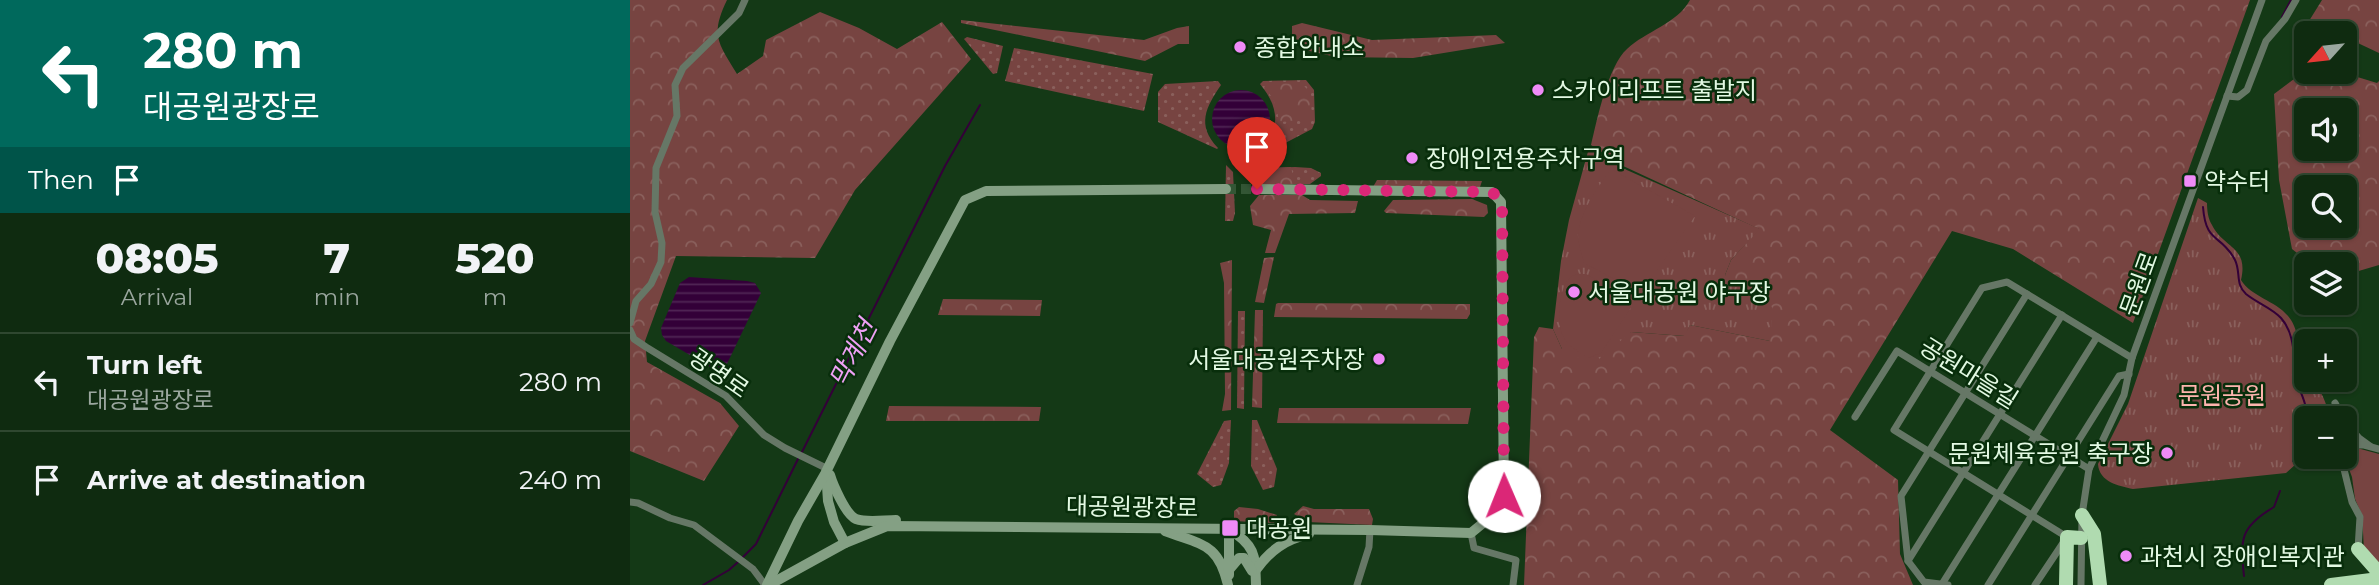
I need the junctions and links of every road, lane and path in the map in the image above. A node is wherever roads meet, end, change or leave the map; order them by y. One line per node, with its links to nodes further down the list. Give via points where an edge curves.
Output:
1 (745, 0): 9 (street, via 739,13 683,68 675,85 677,116 656,168 661,262 636,301)
2 (2262, 0): 4 (street, 문원로)
3 (2296, 0): 4 (street, via 2266,41 2247,90 2238,97)
4 (2227, 96): 12 (street, 문원로)
5 (1226, 189): 27 (street, via 986,191 965,200)
6 (1257, 189): 38 (street, via 1492,192 1502,202 1504,496 1499,510)
7 (2027, 294): 8 (street); 13 (street, via 2007,282 1982,288); 15 (street)
8 (2062, 315): 11 (street); 16 (street)
9 (630, 323)
10 (630, 331): 27 (street, 광명로, via 634,339 726,396 764,435)
11 (2097, 337): 12 (street); 18 (street)
12 (2132, 358): 14 (street, 문원로)
13 (1931, 372): 15 (street, 공원마을길); 17 (street, 공원마을길, via 1897,351); 23 (street, via 1894,430)
14 (2129, 374): 24 (street, via 2119,376); 25 (street, 문원로, via 2124,395)
15 (1965, 393): 16 (street, 공원마을길); 23 (street)
16 (2000, 414): 18 (street, 공원마을길); 28 (street)
17 (1855, 417)
18 (2035, 436): 24 (street, 공원마을길); 29 (street)
19 (2357, 436): 21 (street)
20 (2357, 445): 21 (street)
21 (2370, 446): 22 (street)
22 (2379, 449)
23 (1929, 451): 28 (street); 42 (street, via 1901,496)
24 (2068, 457): 25 (street, 공원마을길); 32 (street)
25 (2089, 469): 31 (street, 문원로)
26 (2345, 469): 41 (street, via 2360,517)
27 (827, 470): 33 (street, via 855,519 907,520); 40 (street, via 828,500); 49 (street)
28 (1962, 473): 29 (street); 42 (street)
29 (1997, 494): 32 (street); 48 (street)
30 (630, 502): 49 (street, via 694,525)
31 (2082, 515): 39 (street, 문원로); 58 (highway, via 2094,534)
32 (2032, 516): 39 (street); 54 (street)
33 (918, 526): 34 (street, 대공원광장로); 40 (street, 대공원광장로, via 887,526)
34 (1159, 529): 35 (street, 대공원광장로); 50 (street, via 1203,544 1216,554)
35 (1229, 529): 36 (street, 대공원광장로); 43 (street, via 1247,540); 44 (street)
36 (1327, 530): 37 (street, 대공원광장로); 43 (street, via 1279,545)
37 (1370, 530): 38 (street, 대공원광장로); 51 (street)
38 (1471, 533): 52 (street, via 1474,548 1516,560)
39 (2074, 538): 55 (street); 56 (highway); 57 (street, 문원로)
40 (845, 543): 49 (street, 대공원광장로)
41 (2358, 549): 45 (highway)
42 (1908, 561): 48 (street, via 1924,582)
43 (1256, 570): 47 (street)
44 (1228, 571): 47 (street, via 1244,558); 50 (street)
45 (2379, 573)
46 (2379, 579): 59 (highway)
47 (1256, 584)
48 (1942, 584): 53 (street)
49 (767, 585)
50 (1229, 585)
51 (1357, 585)
52 (1513, 585)
53 (1948, 585)
54 (1988, 585)
55 (2035, 585)
56 (2066, 585)
57 (2081, 585)
58 (2100, 585)
59 (2331, 585)

